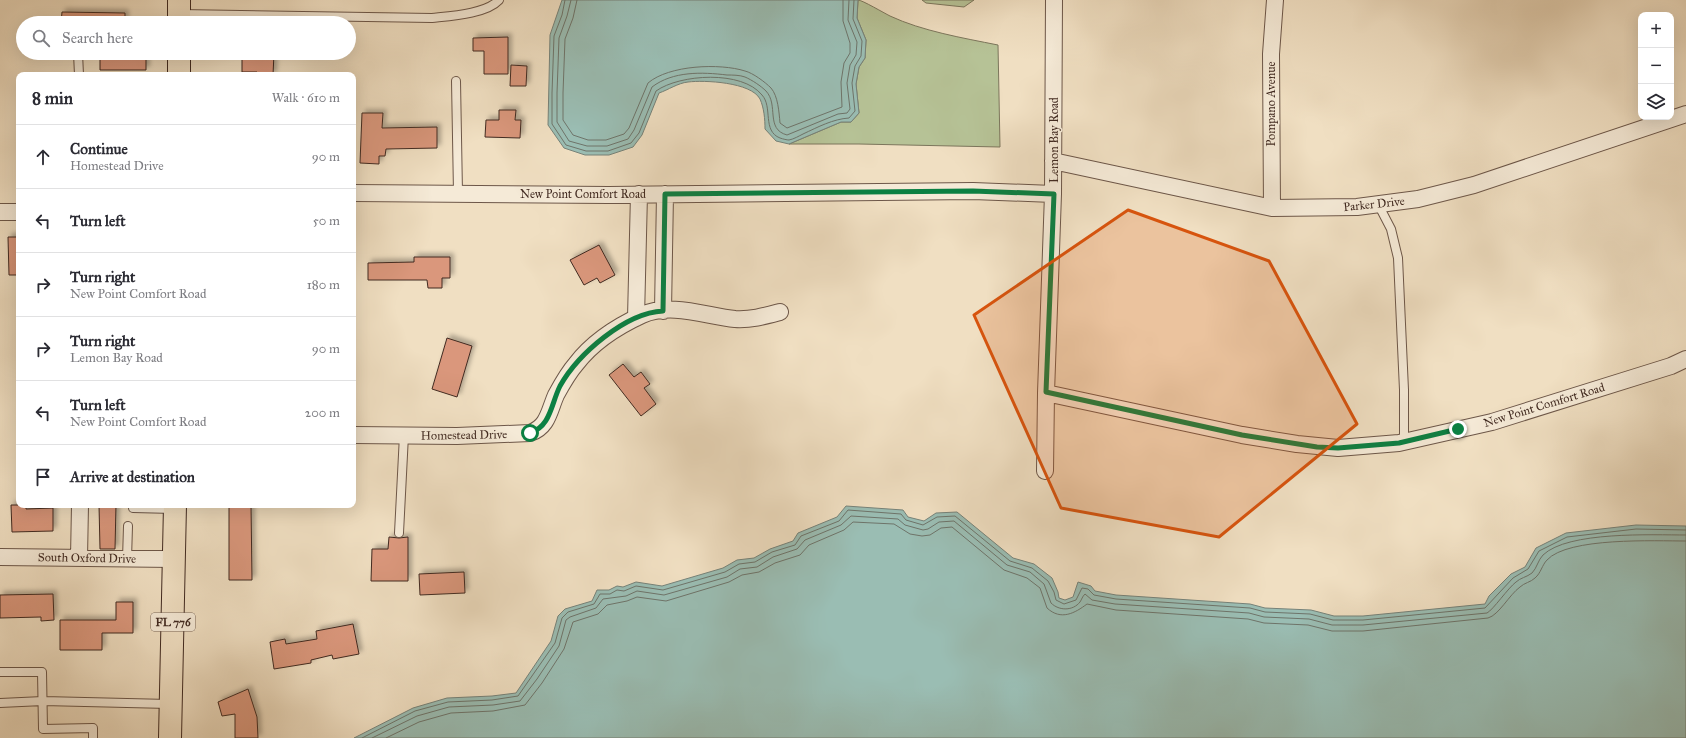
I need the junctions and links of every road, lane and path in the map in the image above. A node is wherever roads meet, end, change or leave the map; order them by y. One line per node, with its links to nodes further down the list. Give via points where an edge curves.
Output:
1 (499, 0): 6 (lane, via 495,4 464,14 432,18)
2 (1054, 0): 13 (street, Lemon Bay Road)
3 (1274, 0): 20 (street, Pompano Avenue, via 1271,54)
4 (179, 12): 5 (lane)
5 (348, 16)
6 (356, 16)
7 (78, 60): 9 (lane)
8 (179, 60): 10 (main road)
9 (79, 72)
10 (179, 72)
11 (456, 82): 15 (lane)
12 (1686, 114): 19 (street, Parker Drive, via 1474,184 1418,199)
13 (1054, 161): 18 (street, Lemon Bay Road); 20 (street, Parker Drive)
14 (356, 193): 15 (street, New Point Comfort Road)
15 (458, 193): 16 (street, New Point Comfort Road)
16 (639, 194): 17 (street, New Point Comfort Road); 25 (street)
17 (665, 194): 18 (street, New Point Comfort Road, via 973,191); 23 (street)
18 (1054, 194): 27 (street, Lemon Bay Road)
19 (1378, 204): 20 (street, Parker Drive); 30 (lane, via 1391,229 1398,258)
20 (1272, 208)
21 (0, 212): 22 (street)
22 (16, 212)
23 (663, 311): 24 (street, Homestead Drive, via 694,312 743,319); 25 (street, Homestead Drive)
24 (780, 312)
25 (636, 318): 29 (street, Homestead Drive, via 585,352 555,397 547,420 537,430 491,436)
26 (1686, 359): 30 (street, New Point Comfort Road, via 1671,366 1492,422)
27 (1046, 392): 30 (street, New Point Comfort Road, via 1242,435 1297,444 1338,448); 31 (street, Lemon Bay Road)
28 (356, 435): 29 (street, Homestead Drive)
29 (404, 435): 35 (lane)
30 (1404, 442)
31 (1045, 471)
32 (80, 508): 37 (street)
33 (175, 508): 39 (main road, FL 776)
34 (128, 526): 38 (lane)
35 (399, 533)
36 (0, 557): 37 (street, South Oxford Drive)
37 (79, 558): 38 (street, South Oxford Drive)
38 (127, 558): 39 (street, South Oxford Drive)
39 (174, 559): 43 (main road, FL 776)
40 (0, 672): 41 (lane, via 42,672)
41 (43, 701): 42 (lane); 43 (lane); 44 (lane, via 43,729 93,728)
42 (0, 703)
43 (170, 704): 45 (main road, FL 776)
44 (93, 738)
45 (170, 738)

